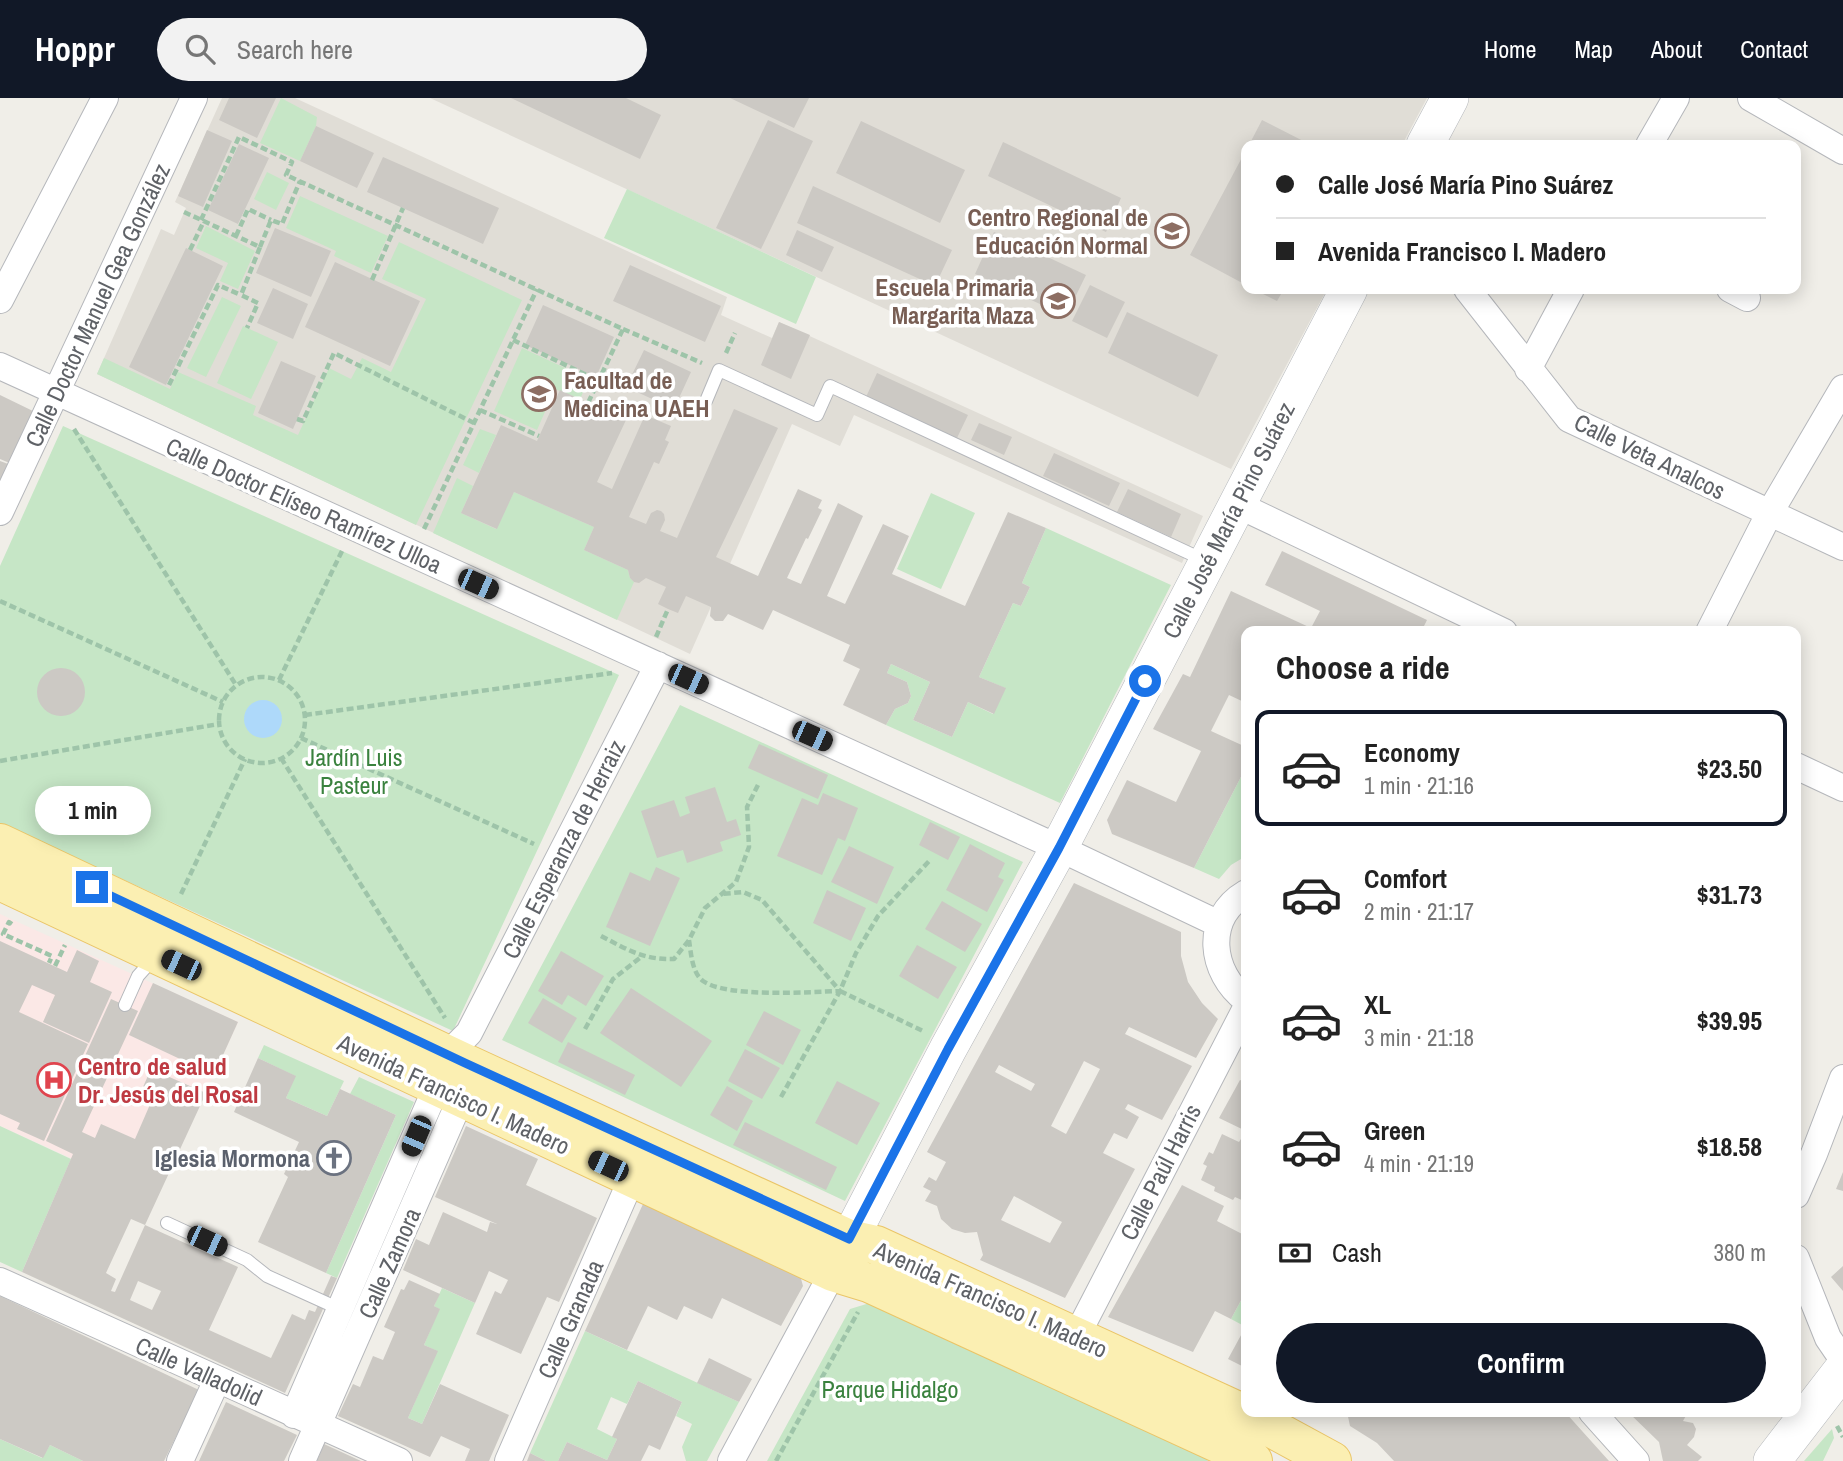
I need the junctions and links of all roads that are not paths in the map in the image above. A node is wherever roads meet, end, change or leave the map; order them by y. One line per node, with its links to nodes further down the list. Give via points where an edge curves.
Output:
1 (105, 98): 12 (street)
2 (194, 98): 16 (street, Calle Doctor Manuel Gea González)
3 (1676, 98): 7 (street)
4 (1751, 98): 8 (street)
5 (1448, 99): 6 (main road)
6 (1428, 140)
7 (1652, 140)
8 (1843, 151)
9 (1346, 294): 18 (main road, Calle José María Pino Suárez)
10 (1470, 294): 14 (street, Calle Veta Analcos)
11 (1568, 294): 14 (street)
12 (0, 300)
13 (0, 366): 16 (street, Calle Doctor Elíseo Ramírez Ulloa)
14 (1528, 369): 20 (street, Calle Veta Analcos, via 1569,419)
15 (1843, 388): 20 (street)
16 (55, 393): 19 (street, Calle Doctor Manuel Gea González); 25 (street, Calle Doctor Elíseo Ramírez Ulloa)
17 (706, 401): 22 (lane, via 719,370 817,415 830,386)
18 (1236, 504): 22 (main road, Calle José María Pino Suárez); 23 (street)
19 (0, 512)
20 (1769, 514): 21 (street, Calle Veta Analcos); 24 (street)
21 (1843, 547)
22 (1207, 561): 29 (main road, Calle José María Pino Suárez)
23 (1459, 623)
24 (1712, 626)
25 (658, 665): 29 (street, Calle Doctor Elíseo Ramírez Ulloa); 37 (street, Calle Esperanza de Herraiz)
26 (1801, 768): 27 (street)
27 (1843, 788)
28 (0, 844): 33 (main road, Avenida Francisco I. Madero)
29 (1059, 848): 32 (street, Calle Doctor Elíseo Ramírez Ulloa); 42 (main road, Calle José María Pino Suárez)
30 (0, 881): 33 (main road, Avenida Francisco I. Madero)
31 (1241, 897): 32 (street, via 1228,908)
32 (1220, 925): 34 (street, via 1217,960 1224,977)
33 (167, 931): 35 (lane); 37 (main road, Avenida Francisco I. Madero)
34 (1241, 996)
35 (125, 1005)
36 (1241, 1018): 46 (street, Calle Paúl Harris)
37 (455, 1060): 39 (main road, Avenida Francisco I. Madero); 42 (main road, Avenida Francisco I. Madero); 45 (street, Calle Zamora)
38 (1843, 1079): 40 (street)
39 (632, 1178): 42 (main road, Avenida Francisco I. Madero); 58 (street, Calle Granada)
40 (1801, 1184)
41 (167, 1223): 45 (lane)
42 (841, 1255): 46 (main road, Avenida Francisco I. Madero, via 876,1245); 54 (main road, Avenida Francisco I. Madero, via 869,1283); 59 (street)
43 (1801, 1270): 47 (street, via 1828,1338)
44 (0, 1281): 49 (street, Calle Valladolid)
45 (352, 1315): 52 (street, Calle Zamora)
46 (1076, 1337): 50 (main road, Avenida Francisco I. Madero)
47 (1843, 1360)
48 (1843, 1369): 62 (main road)
49 (217, 1380): 52 (street, Calle Valladolid); 55 (street)
50 (1241, 1406)
51 (1596, 1417): 61 (street)
52 (306, 1420): 56 (street, Calle Zamora); 57 (street, Calle Valladolid)
53 (1275, 1420): 54 (street); 60 (main road, Avenida Francisco I. Madero)
54 (1249, 1460)
55 (180, 1461)
56 (302, 1461)
57 (399, 1461)
58 (508, 1461)
59 (731, 1461)
60 (1332, 1461)
61 (1636, 1461)
62 (1772, 1461)

